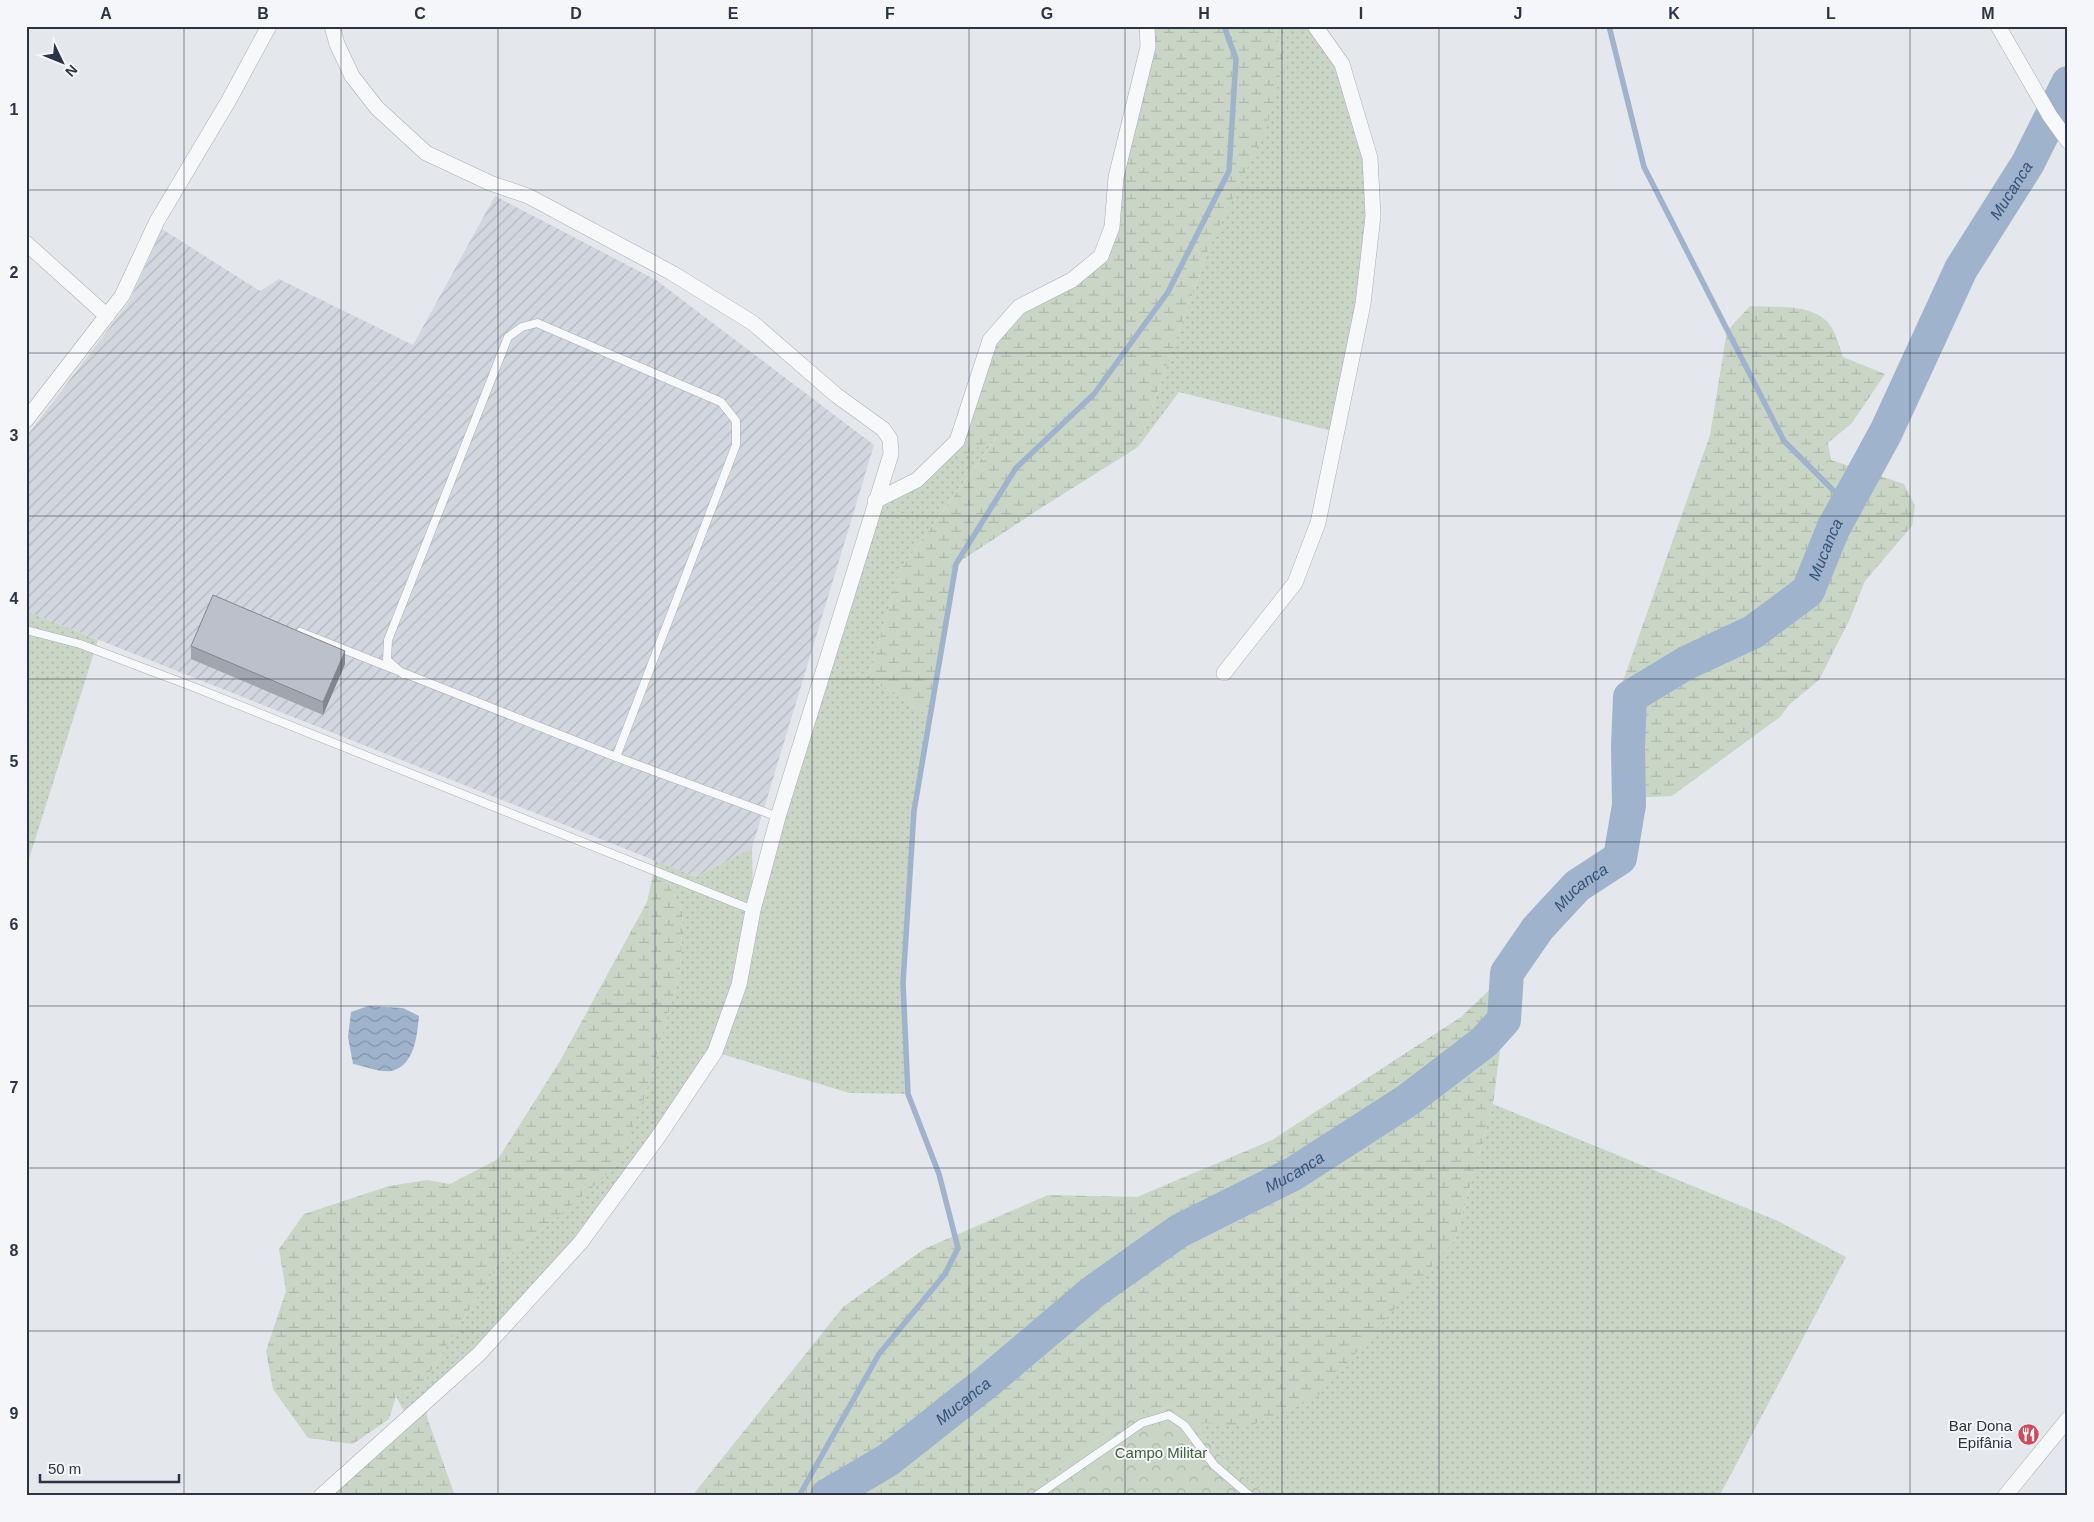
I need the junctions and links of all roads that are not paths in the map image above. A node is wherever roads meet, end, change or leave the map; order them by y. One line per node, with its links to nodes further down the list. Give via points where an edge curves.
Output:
1 (269, 26): 8 (street, via 157,221 122,296)
2 (332, 26): 10 (street, via 352,76 377,108 426,152 490,183 528,196 672,273 753,323 836,395 883,429 890,439 891,454)
3 (1147, 26): 10 (street, via 1148,47 1116,177 1112,227 1101,256 1072,280 1019,307 990,340 957,441 917,480)
4 (1315, 26): 13 (street, via 1342,64 1370,158 1373,216 1363,304 1318,523 1295,583)
5 (1998, 26): 6 (street)
6 (2068, 141)
7 (26, 243): 8 (street)
8 (107, 316): 9 (street)
9 (26, 420)
10 (875, 501): 16 (street)
11 (26, 630): 17 (lane, via 80,644 191,686)
12 (295, 631): 14 (lane)
13 (1224, 673)
14 (403, 674): 15 (lane); 15 (lane, via 387,660 388,640 508,337 522,327 537,323 721,402 736,421 736,445)
15 (616, 757): 16 (lane)
16 (778, 817): 17 (street)
17 (753, 910): 19 (street, via 738,984 715,1052 581,1242 479,1354)
18 (2068, 1419): 22 (street)
19 (321, 1496)
20 (1036, 1496): 21 (lane, via 1142,1423 1169,1416 1184,1425 1214,1465)
21 (1250, 1496)
22 (2006, 1496)

